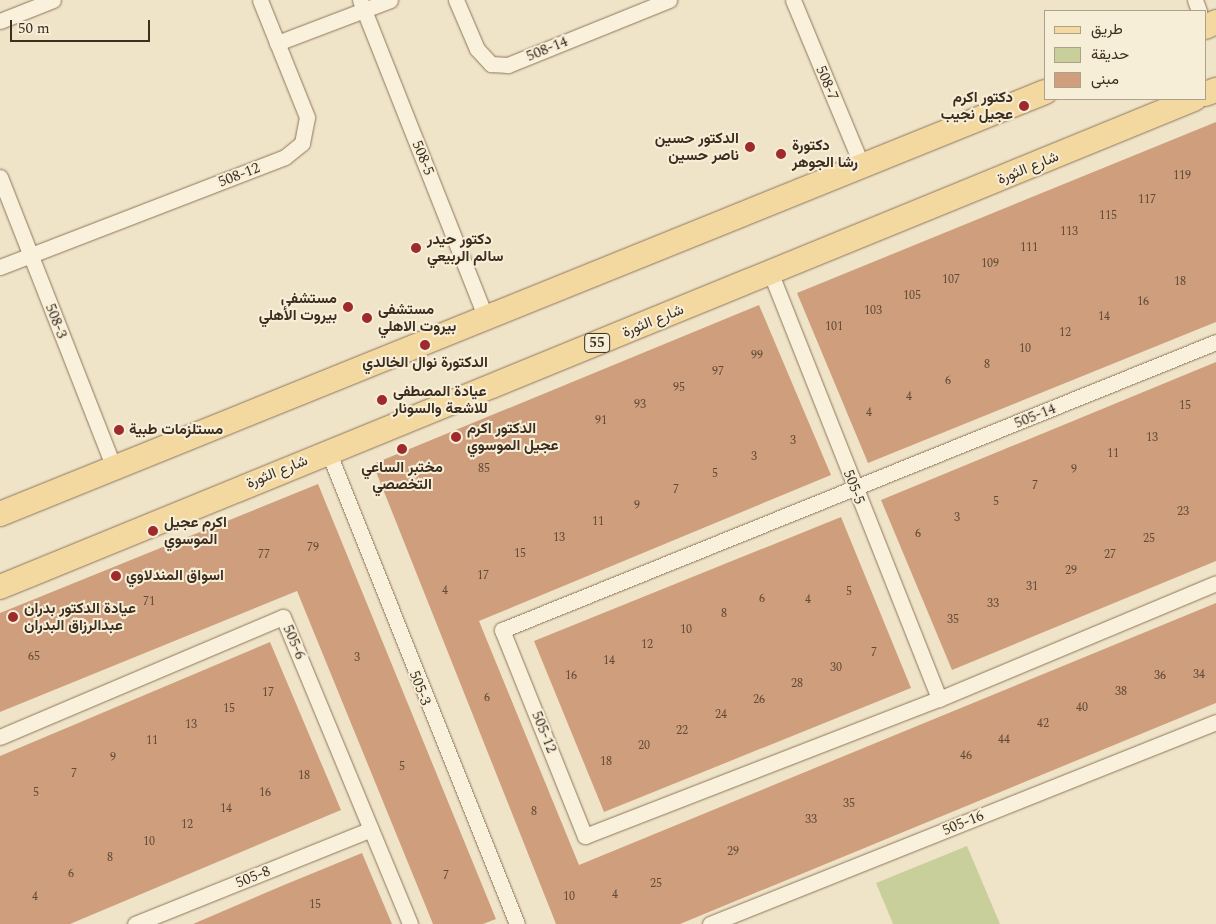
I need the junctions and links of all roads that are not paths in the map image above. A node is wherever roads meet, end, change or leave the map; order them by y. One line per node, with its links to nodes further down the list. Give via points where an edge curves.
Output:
1 (53, 0): 8 (street)
2 (260, 0): 9 (street, 508-12)
3 (390, 0): 7 (street)
4 (456, 0): 5 (street, 508-14, via 477,49 491,64 508,65)
5 (669, 0)
6 (793, 0): 12 (street, 508-7)
7 (362, 6): 9 (street); 17 (street, 508-5)
8 (0, 21)
9 (277, 43): 14 (street, 508-12, via 307,116 302,143 285,157)
10 (1044, 92): 12 (main road)
11 (1192, 100): 16 (main road, شارع الثورة / 55)
12 (862, 166): 17 (main road)
13 (0, 177): 14 (street, 508-3)
14 (30, 254): 15 (street, 508-12); 20 (street, 508-3)
15 (0, 267)
16 (771, 274): 19 (main road, شارع الثورة / 55); 21 (street, 505-5)
17 (485, 316): 20 (main road)
18 (1216, 342): 21 (street, 505-14)
19 (328, 451): 24 (main road, شارع الثورة / 55); 31 (street, 505-3)
20 (113, 466): 22 (main road)
21 (855, 490): 25 (street, 505-5); 25 (street, 505-12, via 502,630 585,836)
22 (0, 514)
23 (1216, 583): 25 (street)
24 (0, 587)
25 (939, 699)
26 (1216, 722): 32 (street, 505-16)
27 (0, 737): 28 (street, 505-6, via 283,617)
28 (371, 829): 29 (street, 505-8); 30 (street, 505-6)
29 (135, 924)
30 (410, 924)
31 (517, 924)
32 (710, 924)

